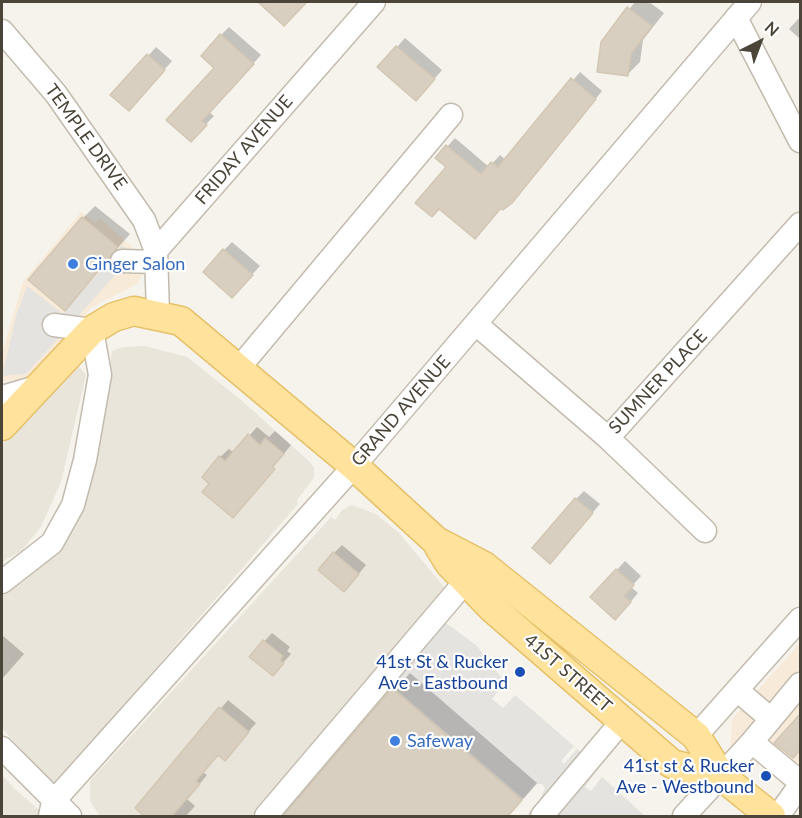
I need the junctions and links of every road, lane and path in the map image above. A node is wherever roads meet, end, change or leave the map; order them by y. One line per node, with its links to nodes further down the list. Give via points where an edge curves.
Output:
1 (374, 2): 7 (street, FRIDAY AVENUE)
2 (743, 10): 5 (street); 10 (street, GRAND AVENUE)
3 (2, 31): 7 (street, TEMPLE DRIVE, via 93,144 144,219)
4 (451, 115): 13 (street)
5 (801, 141)
6 (801, 224): 17 (street, SUMNER PLACE)
7 (156, 256): 8 (street); 9 (street)
8 (122, 261)
9 (158, 314): 12 (main road, via 134,311); 13 (main road, 41ST STREET, via 180,321)
10 (476, 324): 17 (street, SUMNER PLACE); 18 (street, GRAND AVENUE)
11 (54, 325): 12 (street)
12 (92, 330): 14 (main road); 21 (street, via 100,375 73,505 52,543)
13 (238, 369): 18 (main road, 41ST STREET)
14 (40, 386): 15 (street); 16 (main road)
15 (2, 397)
16 (2, 426)
17 (608, 438): 19 (street)
18 (354, 466): 20 (main road, 41ST STREET); 35 (street, GRAND AVENUE)
19 (705, 531)
20 (436, 541): 22 (main road, 41ST STREET); 24 (main road, 41ST STREET, via 484,566)
21 (2, 582)
22 (465, 582): 25 (main road, 41ST STREET); 36 (street)
23 (801, 619): 27 (street)
24 (589, 652): 25 (main road); 30 (main road, 41ST STREET)
25 (570, 674): 29 (main road, 41ST STREET)
26 (801, 684): 28 (street)
27 (737, 690): 28 (street); 30 (street)
28 (771, 719): 31 (street)
29 (623, 720): 33 (main road, 41ST STREET, via 672,764); 37 (street)
30 (696, 736): 33 (main road, 41ST STREET)
31 (751, 742): 33 (street); 34 (street)
32 (2, 748): 35 (street)
33 (721, 776): 38 (street); 39 (main road, 41ST STREET)
34 (801, 783): 40 (street)
35 (58, 812)
36 (266, 816)
37 (542, 816)
38 (684, 816)
39 (771, 816)
40 (778, 816)

